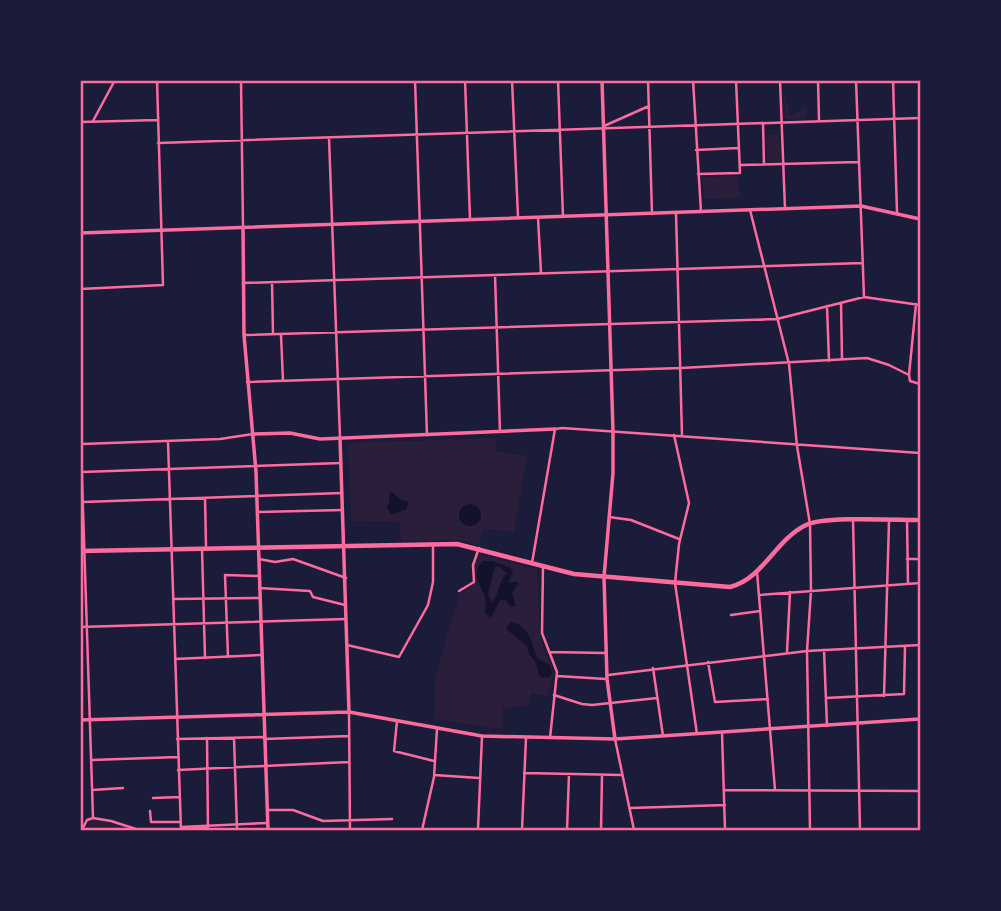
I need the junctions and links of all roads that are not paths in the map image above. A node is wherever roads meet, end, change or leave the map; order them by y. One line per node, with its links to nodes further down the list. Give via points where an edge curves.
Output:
1 (116, 80): 21 (street)
2 (157, 80): 20 (street)
3 (241, 80): 35 (street)
4 (415, 80): 33 (street)
5 (465, 80): 32 (street)
6 (512, 80): 31 (street)
7 (558, 80): 30 (street)
8 (602, 80): 28 (street)
9 (648, 80): 16 (street)
10 (693, 80): 27 (street)
11 (736, 80): 26 (street)
12 (780, 80): 24 (street)
13 (818, 80): 22 (street)
14 (856, 80): 19 (street)
15 (894, 80): 17 (street)
16 (649, 106): 28 (street); 29 (street)
17 (894, 118): 18 (street); 19 (street); 49 (street)
18 (920, 118)
19 (857, 119): 22 (street); 39 (street)
20 (158, 120): 21 (street); 36 (street)
21 (93, 121): 23 (street)
22 (819, 121): 24 (street)
23 (80, 122)
24 (782, 122): 25 (street); 41 (street)
25 (763, 123): 26 (street); 40 (street)
26 (737, 124): 27 (street); 37 (street)
27 (695, 125): 29 (street); 38 (street)
28 (603, 127): 29 (street); 30 (street); 51 (street)
29 (649, 127): 50 (street)
30 (559, 130): 31 (street); 52 (street)
31 (514, 131): 32 (street); 53 (street)
32 (467, 133): 33 (street); 55 (street)
33 (416, 135): 34 (street); 57 (street)
34 (329, 138): 35 (street); 58 (street)
35 (243, 141): 36 (street); 59 (street)
36 (158, 143): 60 (street)
37 (738, 148): 38 (street); 42 (street)
38 (696, 150): 43 (street)
39 (859, 162): 41 (street); 44 (street)
40 (764, 164): 41 (street); 42 (street)
41 (783, 164): 45 (street)
42 (739, 165): 43 (street, via 740,173)
43 (698, 174): 47 (street)
44 (862, 206): 45 (street); 49 (street); 62 (street)
45 (785, 209): 46 (street)
46 (750, 210): 47 (street); 63 (street)
47 (702, 212): 48 (street)
48 (676, 213): 50 (street); 64 (street)
49 (897, 213): 56 (street)
50 (652, 214): 51 (street)
51 (606, 215): 52 (street); 65 (street)
52 (562, 217): 54 (street)
53 (518, 218): 54 (street); 55 (street)
54 (538, 218): 66 (street)
55 (470, 219): 57 (street)
56 (920, 219)
57 (421, 221): 58 (street); 68 (street)
58 (332, 225): 59 (street); 69 (street)
59 (243, 227): 60 (street); 71 (street)
60 (162, 230): 61 (street); 72 (street, via 163,285)
61 (80, 233)
62 (863, 263): 63 (street); 73 (street)
63 (764, 266): 64 (street); 77 (street)
64 (678, 269): 65 (street); 78 (street)
65 (608, 271): 66 (street); 79 (street)
66 (541, 273): 67 (street)
67 (495, 275): 68 (street); 80 (street)
68 (422, 278): 69 (street); 81 (street)
69 (334, 280): 70 (street); 82 (street)
70 (272, 282): 71 (street); 83 (street)
71 (243, 283): 85 (street)
72 (80, 289)
73 (864, 297): 74 (street); 75 (street)
74 (841, 303): 76 (street); 88 (street)
75 (918, 304): 86 (street)
76 (827, 306): 77 (street); 89 (street)
77 (777, 319): 78 (street); 90 (street)
78 (679, 321): 79 (street); 91 (street)
79 (610, 324): 80 (street); 92 (street)
80 (497, 328): 81 (street); 93 (street)
81 (424, 330): 82 (street); 95 (street)
82 (337, 332): 84 (street); 96 (street)
83 (273, 334): 84 (street); 85 (street)
84 (281, 334): 97 (street)
85 (244, 335): 98 (street)
86 (912, 339): 87 (street); 94 (street)
87 (920, 340)
88 (842, 360): 89 (street); 94 (street, via 867,358)
89 (829, 361): 90 (street)
90 (789, 364): 91 (street); 111 (street)
91 (681, 368): 92 (street); 107 (street)
92 (611, 370): 93 (street); 102 (street)
93 (498, 374): 95 (street); 103 (street)
94 (909, 375): 99 (street, via 909,382)
95 (425, 376): 96 (street); 105 (street)
96 (338, 379): 97 (street); 108 (street)
97 (282, 381): 98 (street)
98 (247, 382): 104 (street)
99 (920, 384)
100 (80, 417): 110 (street)
101 (555, 429): 102 (street); 103 (street); 141 (street)
102 (613, 431): 106 (street); 124 (street)
103 (500, 432): 105 (street)
104 (253, 434): 108 (street); 109 (street); 114 (street)
105 (427, 435): 108 (street)
106 (674, 435): 107 (street); 130 (street, via 689,503)
107 (682, 436): 111 (street)
108 (340, 438): 113 (street)
109 (168, 442): 110 (street); 115 (street)
110 (81, 444): 116 (street)
111 (796, 446): 112 (street); 129 (street)
112 (920, 453)
113 (341, 463): 114 (street); 117 (street)
114 (256, 466): 115 (street); 118 (street)
115 (169, 469): 116 (street); 120 (street)
116 (82, 472): 121 (street)
117 (342, 494): 118 (street); 122 (street)
118 (257, 496): 119 (street); 123 (street)
119 (205, 498): 120 (street); 135 (street)
120 (170, 499): 121 (street); 136 (street)
121 (83, 502): 137 (street)
122 (343, 509): 123 (street); 132 (street)
123 (257, 513): 133 (street)
124 (609, 517): 130 (street, via 631,520); 145 (street)
125 (853, 520): 126 (main road); 129 (main road); 152 (street)
126 (889, 520): 127 (main road); 150 (street)
127 (907, 520): 128 (main road); 139 (street)
128 (920, 520)
129 (810, 524): 143 (main road, via 790,537); 154 (street)
130 (680, 540): 147 (street)
131 (433, 544): 132 (main road); 134 (main road); 171 (street, via 428,605 398,657)
132 (344, 546): 133 (main road); 146 (street)
133 (258, 548): 135 (main road); 138 (street)
134 (479, 548): 141 (main road); 153 (street, via 474,582)
135 (204, 549): 136 (main road); 159 (street)
136 (171, 550): 137 (main road); 158 (street)
137 (83, 551): 170 (street)
138 (259, 558): 144 (street); 146 (street, via 275,562 293,559)
139 (908, 559): 140 (street); 149 (street)
140 (920, 559)
141 (532, 563): 142 (main road)
142 (543, 566): 145 (main road); 178 (street, via 542,633)
143 (757, 572): 147 (main road, via 730,587); 156 (street)
144 (259, 576): 151 (street); 160 (street, via 225,575)
145 (604, 577): 147 (main road); 179 (street)
146 (346, 578): 161 (street)
147 (675, 583): 187 (street)
148 (920, 583): 149 (street)
149 (908, 584): 150 (street)
150 (888, 585): 152 (street); 174 (street)
151 (259, 588): 157 (street); 161 (street, via 310,591 313,597)
152 (854, 588): 154 (street); 175 (street)
153 (459, 591)
154 (811, 591): 155 (street); 177 (street)
155 (790, 592): 156 (street); 180 (street)
156 (759, 595): 162 (street)
157 (260, 598): 160 (street); 165 (street)
158 (173, 599): 159 (street); 168 (street)
159 (203, 599): 160 (street); 167 (street)
160 (225, 599): 166 (street)
161 (346, 605): 164 (street)
162 (760, 611): 163 (street); 182 (street)
163 (731, 615)
164 (346, 619): 165 (street); 171 (street)
165 (261, 621): 166 (street); 181 (street)
166 (226, 622): 167 (street); 183 (street)
167 (204, 623): 168 (street); 184 (street)
168 (174, 624): 170 (street); 185 (street)
169 (80, 627): 170 (street)
170 (87, 627): 201 (street)
171 (347, 645): 198 (street)
172 (920, 645): 173 (street)
173 (905, 646): 174 (street); 192 (street, via 904,694)
174 (885, 647): 175 (street); 192 (street)
175 (855, 648): 176 (street); 195 (street)
176 (824, 650): 177 (street); 194 (street)
177 (807, 651): 180 (street); 207 (street)
178 (550, 652): 179 (street); 189 (street)
179 (606, 653): 190 (street)
180 (788, 653): 182 (street)
181 (261, 655): 183 (street); 199 (street)
182 (764, 655): 186 (street); 196 (street)
183 (228, 657): 184 (street)
184 (205, 658): 185 (street)
185 (174, 659): 200 (street)
186 (708, 662): 187 (street); 196 (street, via 715,702)
187 (688, 664): 188 (street); 211 (street)
188 (653, 668): 190 (street); 193 (street)
189 (557, 676): 190 (street); 191 (street)
190 (607, 677): 197 (street)
191 (553, 695): 197 (street, via 582,704); 219 (street)
192 (884, 696): 195 (street)
193 (657, 698): 197 (street); 214 (street)
194 (826, 698): 195 (street); 206 (street)
195 (856, 698): 205 (street)
196 (768, 699): 209 (street)
197 (610, 704): 221 (street)
198 (349, 712): 199 (street); 204 (street); 212 (street)
199 (264, 714): 200 (street); 218 (street)
200 (177, 716): 201 (street); 220 (street)
201 (91, 719): 203 (street); 223 (street)
202 (920, 719): 205 (street)
203 (80, 720)
204 (397, 721): 208 (street); 224 (street, via 394,751)
205 (857, 724): 206 (street); 242 (street)
206 (827, 726): 207 (street)
207 (807, 727): 209 (street); 241 (street)
208 (437, 729): 213 (street); 224 (street)
209 (770, 730): 210 (street); 239 (street)
210 (722, 733): 211 (street); 238 (street)
211 (697, 734): 214 (street)
212 (349, 736): 218 (street); 225 (street)
213 (482, 736): 215 (street); 235 (street)
214 (663, 736): 221 (street)
215 (526, 737): 219 (street); 230 (street)
216 (207, 738): 217 (street); 220 (street); 228 (street)
217 (234, 738): 218 (street); 227 (street)
218 (264, 738): 226 (street)
219 (550, 738): 221 (street)
220 (177, 739): 222 (street)
221 (615, 739): 234 (street)
222 (178, 757): 223 (street); 229 (street)
223 (92, 760): 237 (street)
224 (434, 761): 232 (street)
225 (349, 762): 226 (street); 250 (street)
226 (266, 767): 227 (street); 247 (street)
227 (235, 768): 228 (street); 254 (street)
228 (208, 769): 229 (street); 255 (street)
229 (178, 770): 243 (street)
230 (524, 773): 231 (street); 258 (street)
231 (569, 774): 233 (street); 268 (street)
232 (434, 775): 235 (street); 265 (street)
233 (602, 775): 234 (street); 269 (street)
234 (622, 775): 246 (street)
235 (480, 778): 257 (street)
236 (123, 788): 237 (street)
237 (92, 790): 249 (street)
238 (724, 790): 239 (street); 245 (street)
239 (775, 790): 241 (street)
240 (920, 790): 242 (street)
241 (808, 791): 242 (street); 272 (street)
242 (859, 791): 273 (street)
243 (180, 797): 244 (street); 252 (street)
244 (153, 798)
245 (725, 805): 246 (street); 259 (street)
246 (631, 808): 270 (street)
247 (267, 810): 250 (street, via 293,810 323,821); 253 (street)
248 (150, 811): 252 (street, via 150,822)
249 (93, 818): 260 (street); 261 (street)
250 (350, 820): 251 (street); 264 (street)
251 (392, 820)
252 (181, 822): 256 (street)
253 (267, 823): 254 (street); 263 (street)
254 (236, 825): 255 (street); 262 (street)
255 (208, 828): 256 (street)
256 (181, 829)
257 (478, 829): 258 (street); 266 (street)
258 (522, 830): 267 (street)
259 (725, 830): 271 (street)
260 (82, 831)
261 (139, 831)
262 (237, 831)
263 (268, 831)
264 (350, 831)
265 (422, 831)
266 (458, 831)
267 (542, 831)
268 (567, 831)
269 (601, 831)
270 (634, 831)
271 (706, 831)
272 (810, 831)
273 (860, 831)

